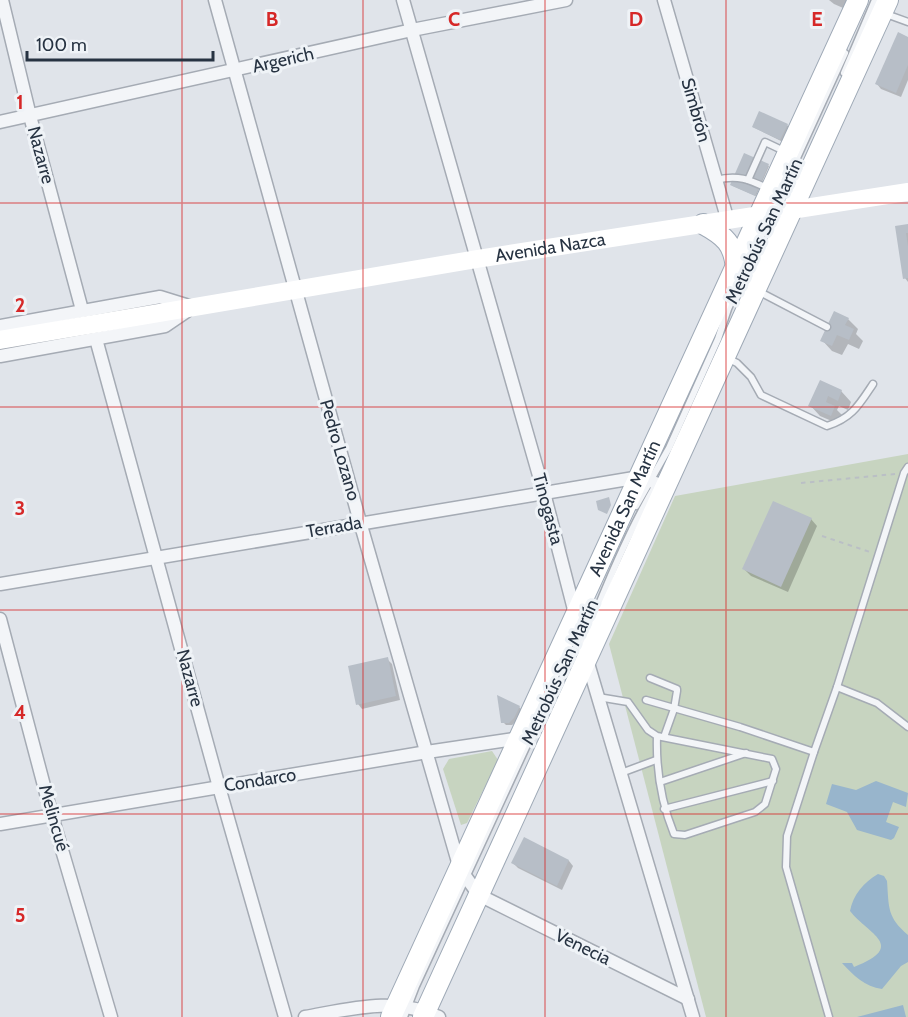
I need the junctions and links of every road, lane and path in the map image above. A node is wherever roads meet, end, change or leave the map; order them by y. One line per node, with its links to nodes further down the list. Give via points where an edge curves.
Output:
1 (2, 0): 12 (street, Nazarre)
2 (215, 0): 10 (street, Pedro Lozano)
3 (404, 0): 9 (street, Tinogasta)
4 (566, 0): 9 (street, Argerich)
5 (664, 0): 17 (street, Simbrón)
6 (858, 0): 15 (main road, Avenida San Martín)
7 (878, 3): 8 (lane); 11 (lane); 20 (main road, Avenida San Martín)
8 (908, 22)
9 (412, 30): 10 (street, Argerich); 24 (street, Tinogasta)
10 (235, 70): 12 (street, Argerich); 26 (street, Pedro Lozano)
11 (843, 75)
12 (30, 116): 13 (street, Argerich); 29 (street, Nazarre)
13 (0, 122)
14 (817, 136): 16 (lane, Metrobús San Martín)
15 (789, 153): 18 (lane, via 765,142); 20 (main road, Avenida San Martín)
16 (799, 176)
17 (716, 180): 18 (lane, via 730,176); 21 (street, Simbrón)
18 (748, 180): 20 (lane)
19 (908, 192): 20 (main road, Avenida Nazca)
20 (777, 207): 21 (main road, Avenida Nazca); 23 (lane, Metrobús San Martín); 25 (main road, Avenida San Martín); 27 (main road, Avenida San Martín); 39 (lane, Metrobús San Martín)
21 (728, 221): 22 (main road, Avenida Nazca)
22 (703, 224): 24 (main road, Avenida Nazca); 25 (main road, via 727,240 733,249)
23 (760, 258)
24 (477, 259): 26 (main road, Avenida Nazca); 41 (street, Tinogasta)
25 (736, 269): 39 (main road, Avenida San Martín)
26 (296, 290): 28 (main road, Avenida Nazca); 42 (street, Pedro Lozano)
27 (756, 290): 32 (lane); 36 (main road, Avenida San Martín)
28 (193, 307): 29 (street, Avenida Nazca, via 160,297); 33 (street, Avenida Nazca, via 165,326); 34 (main road, Avenida Nazca)
29 (82, 310): 31 (street, Avenida Nazca)
30 (736, 313): 39 (lane, Metrobús San Martín, via 675,451)
31 (0, 326)
32 (826, 327)
33 (96, 339): 35 (street, Avenida Nazca); 45 (street, Nazarre)
34 (0, 340)
35 (0, 356)
36 (726, 357): 37 (lane, via 751,377 760,395 827,426 842,421); 39 (main road, Avenida San Martín)
37 (873, 384)
38 (906, 470): 40 (path); 44 (lane)
39 (653, 482): 41 (street, Terrada); 48 (main road, Avenida San Martín); 48 (main road, Avenida San Martín)
40 (801, 483)
41 (544, 493): 42 (street, Terrada); 48 (street, Tinogasta)
42 (360, 522): 45 (street, Terrada); 59 (street, Pedro Lozano)
43 (822, 536): 44 (path)
44 (878, 555): 51 (lane)
45 (157, 558): 46 (street, Terrada); 67 (street, Nazarre)
46 (0, 584)
47 (0, 619): 69 (street, Melincué)
48 (580, 640): 52 (street, Tinogasta); 58 (main road, Avenida San Martín); 71 (main road, Avenida San Martín)
49 (571, 675): 64 (lane, Metrobús San Martín)
50 (650, 678): 55 (lane, via 676,689)
51 (837, 687): 56 (lane, via 877,702); 60 (lane)
52 (598, 697): 57 (lane, via 628,702 648,730); 63 (street, Tinogasta)
53 (548, 700): 71 (lane, Metrobús San Martín)
54 (646, 700): 55 (lane)
55 (674, 709): 57 (lane); 60 (lane)
56 (908, 727)
57 (660, 736): 61 (lane); 62 (lane)
58 (520, 738): 59 (street, Condarco); 71 (main road, Avenida San Martín)
59 (427, 752): 67 (street, Condarco); 71 (street, Pedro Lozano)
60 (814, 752): 78 (lane, via 787,836 786,867)
61 (747, 753): 65 (lane, via 772,759 776,769); 66 (lane)
62 (656, 760): 63 (lane); 66 (lane)
63 (621, 773): 72 (street, Tinogasta)
64 (524, 777)
65 (773, 781): 68 (lane); 68 (lane, via 762,809 685,835 674,834)
66 (660, 782): 68 (lane)
67 (219, 787): 69 (street, Condarco); 75 (street, Nazarre)
68 (664, 809)
69 (52, 816): 70 (street, Condarco); 74 (street, Melincué)
70 (0, 824)
71 (470, 884): 72 (street, Venecia); 73 (main road, Avenida San Martín); 73 (main road, Avenida San Martín)
72 (688, 999): 77 (street, Tinogasta)
73 (414, 1012): 76 (street, via 368,1005)
74 (111, 1017)
75 (285, 1017)
76 (305, 1017)
77 (693, 1017)
78 (829, 1017)

